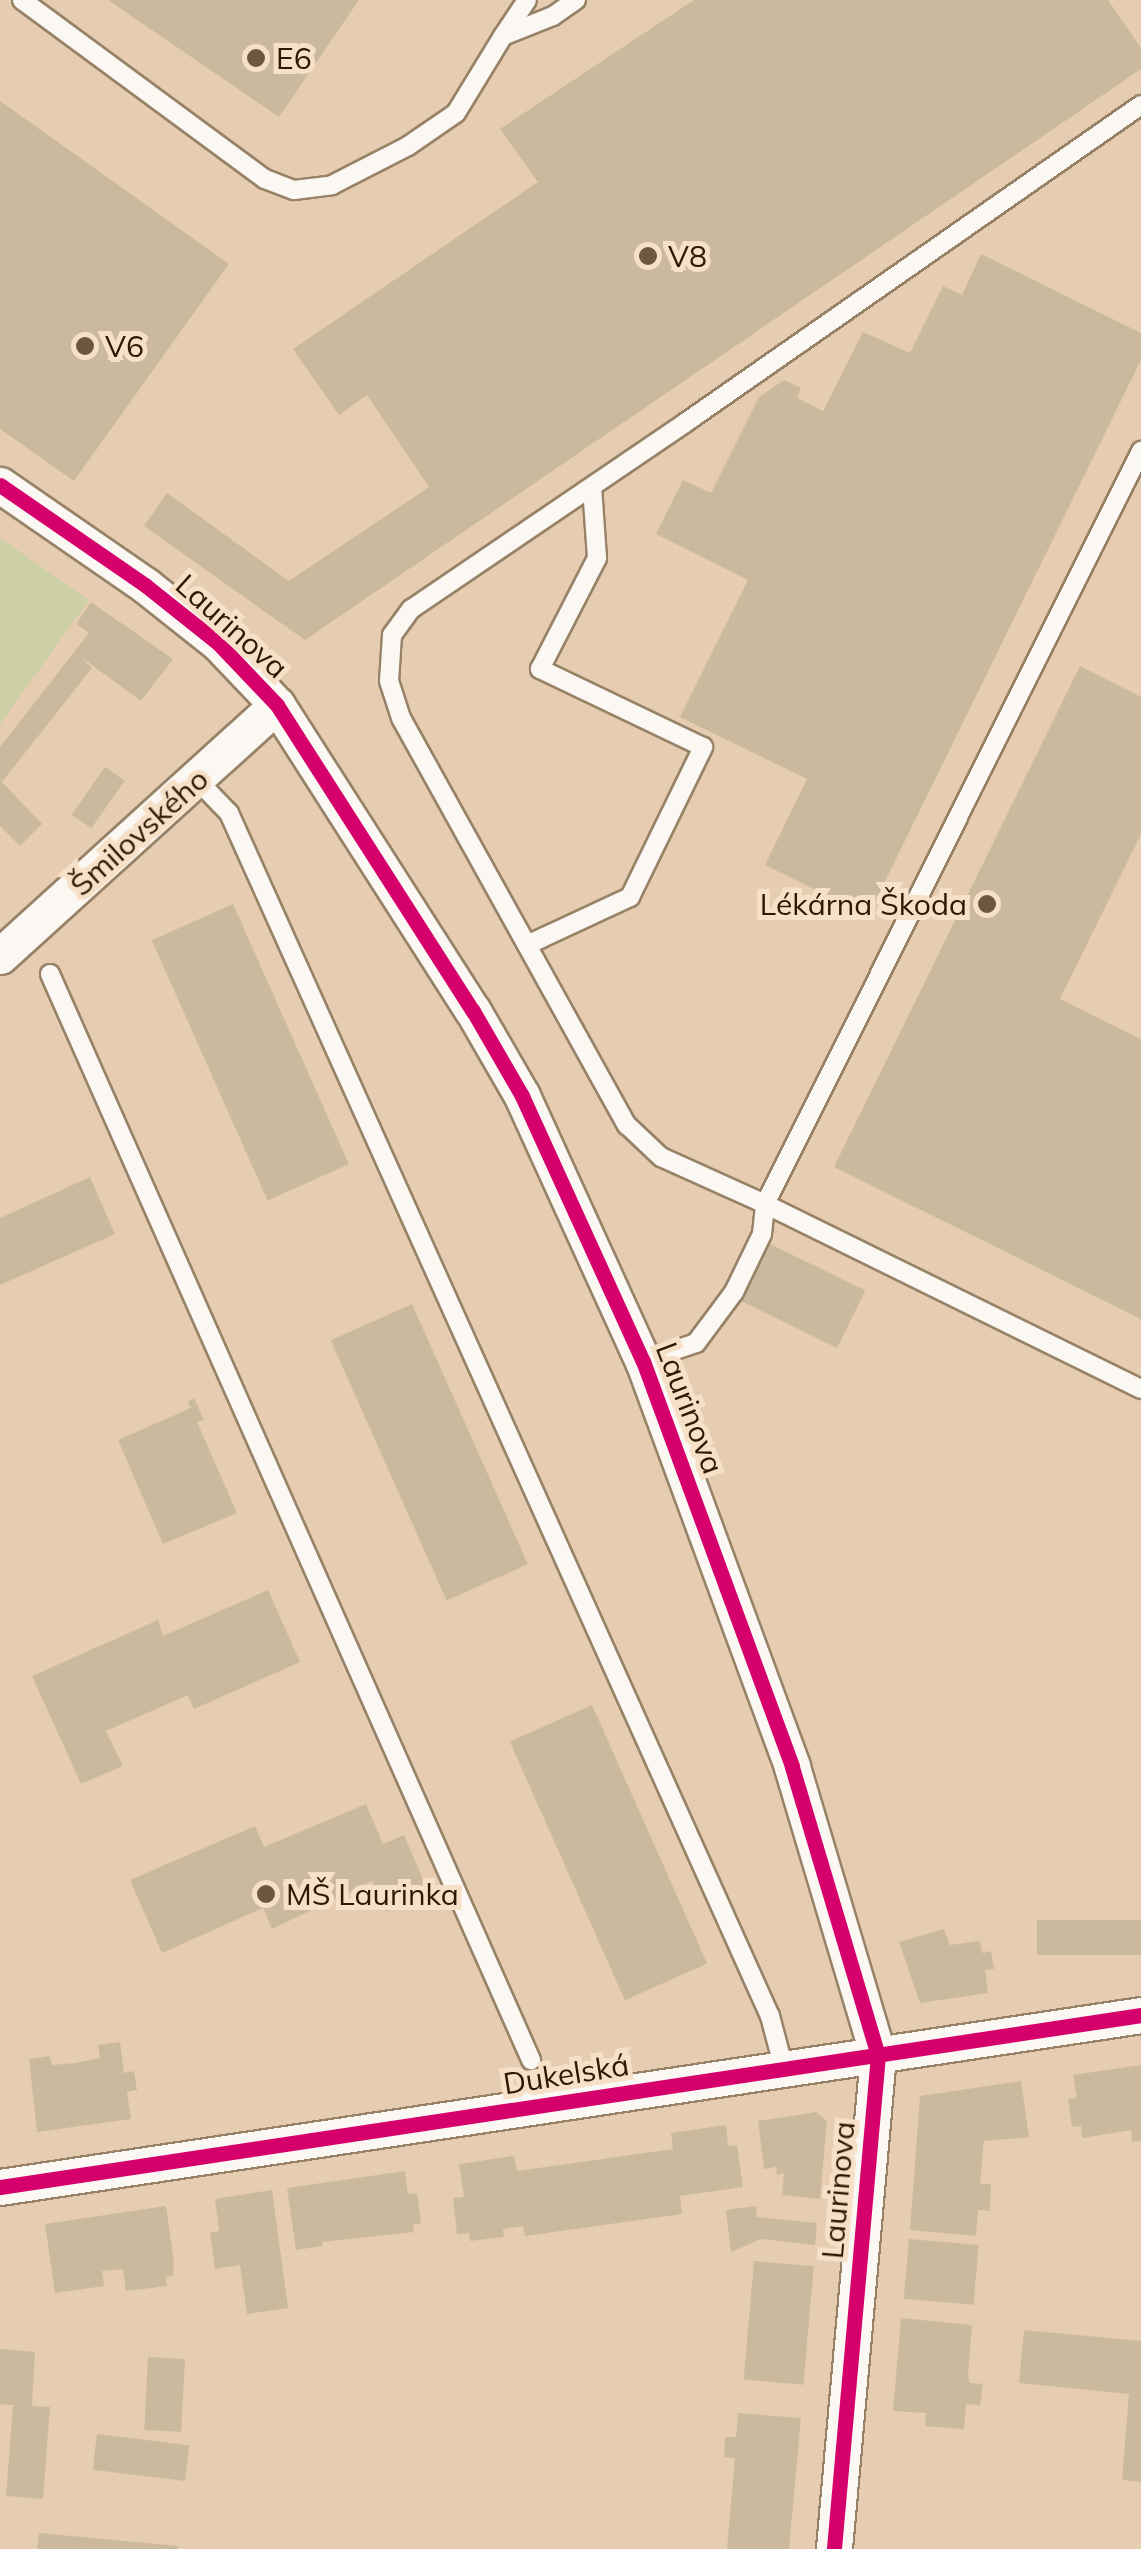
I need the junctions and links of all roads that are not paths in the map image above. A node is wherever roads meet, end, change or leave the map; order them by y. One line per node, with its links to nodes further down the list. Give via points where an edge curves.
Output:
1 (22, 0): 4 (lane, via 265,178 294,190 332,185 456,114)
2 (527, 0): 4 (lane)
3 (576, 0): 4 (lane)
4 (503, 36)
5 (1141, 105): 8 (lane)
6 (1141, 451): 14 (lane)
7 (0, 485): 9 (street, Laurinova, via 145,585 218,643)
8 (592, 486): 11 (lane, via 410,609 392,635 389,682 401,718); 11 (lane, via 597,558 540,669 703,746 630,898)
9 (277, 705): 10 (street, Šmilovského); 15 (street, Laurinova, via 522,1096)
10 (197, 780): 12 (street, Šmilovského); 20 (lane, via 229,813 770,2016)
11 (527, 945): 14 (lane, via 627,1125 661,1158)
12 (0, 956)
13 (50, 974): 19 (lane)
14 (765, 1204): 15 (lane, via 762,1234 734,1292 696,1343); 16 (lane)
15 (643, 1360): 18 (street, Laurinova, via 792,1766)
16 (1141, 1389)
17 (1141, 2015): 18 (street, Dukelská)
18 (878, 2056): 20 (street, Dukelská); 22 (street, Laurinova)
19 (531, 2060)
20 (784, 2069): 21 (street, Dukelská)
21 (0, 2187)
22 (834, 2549)

